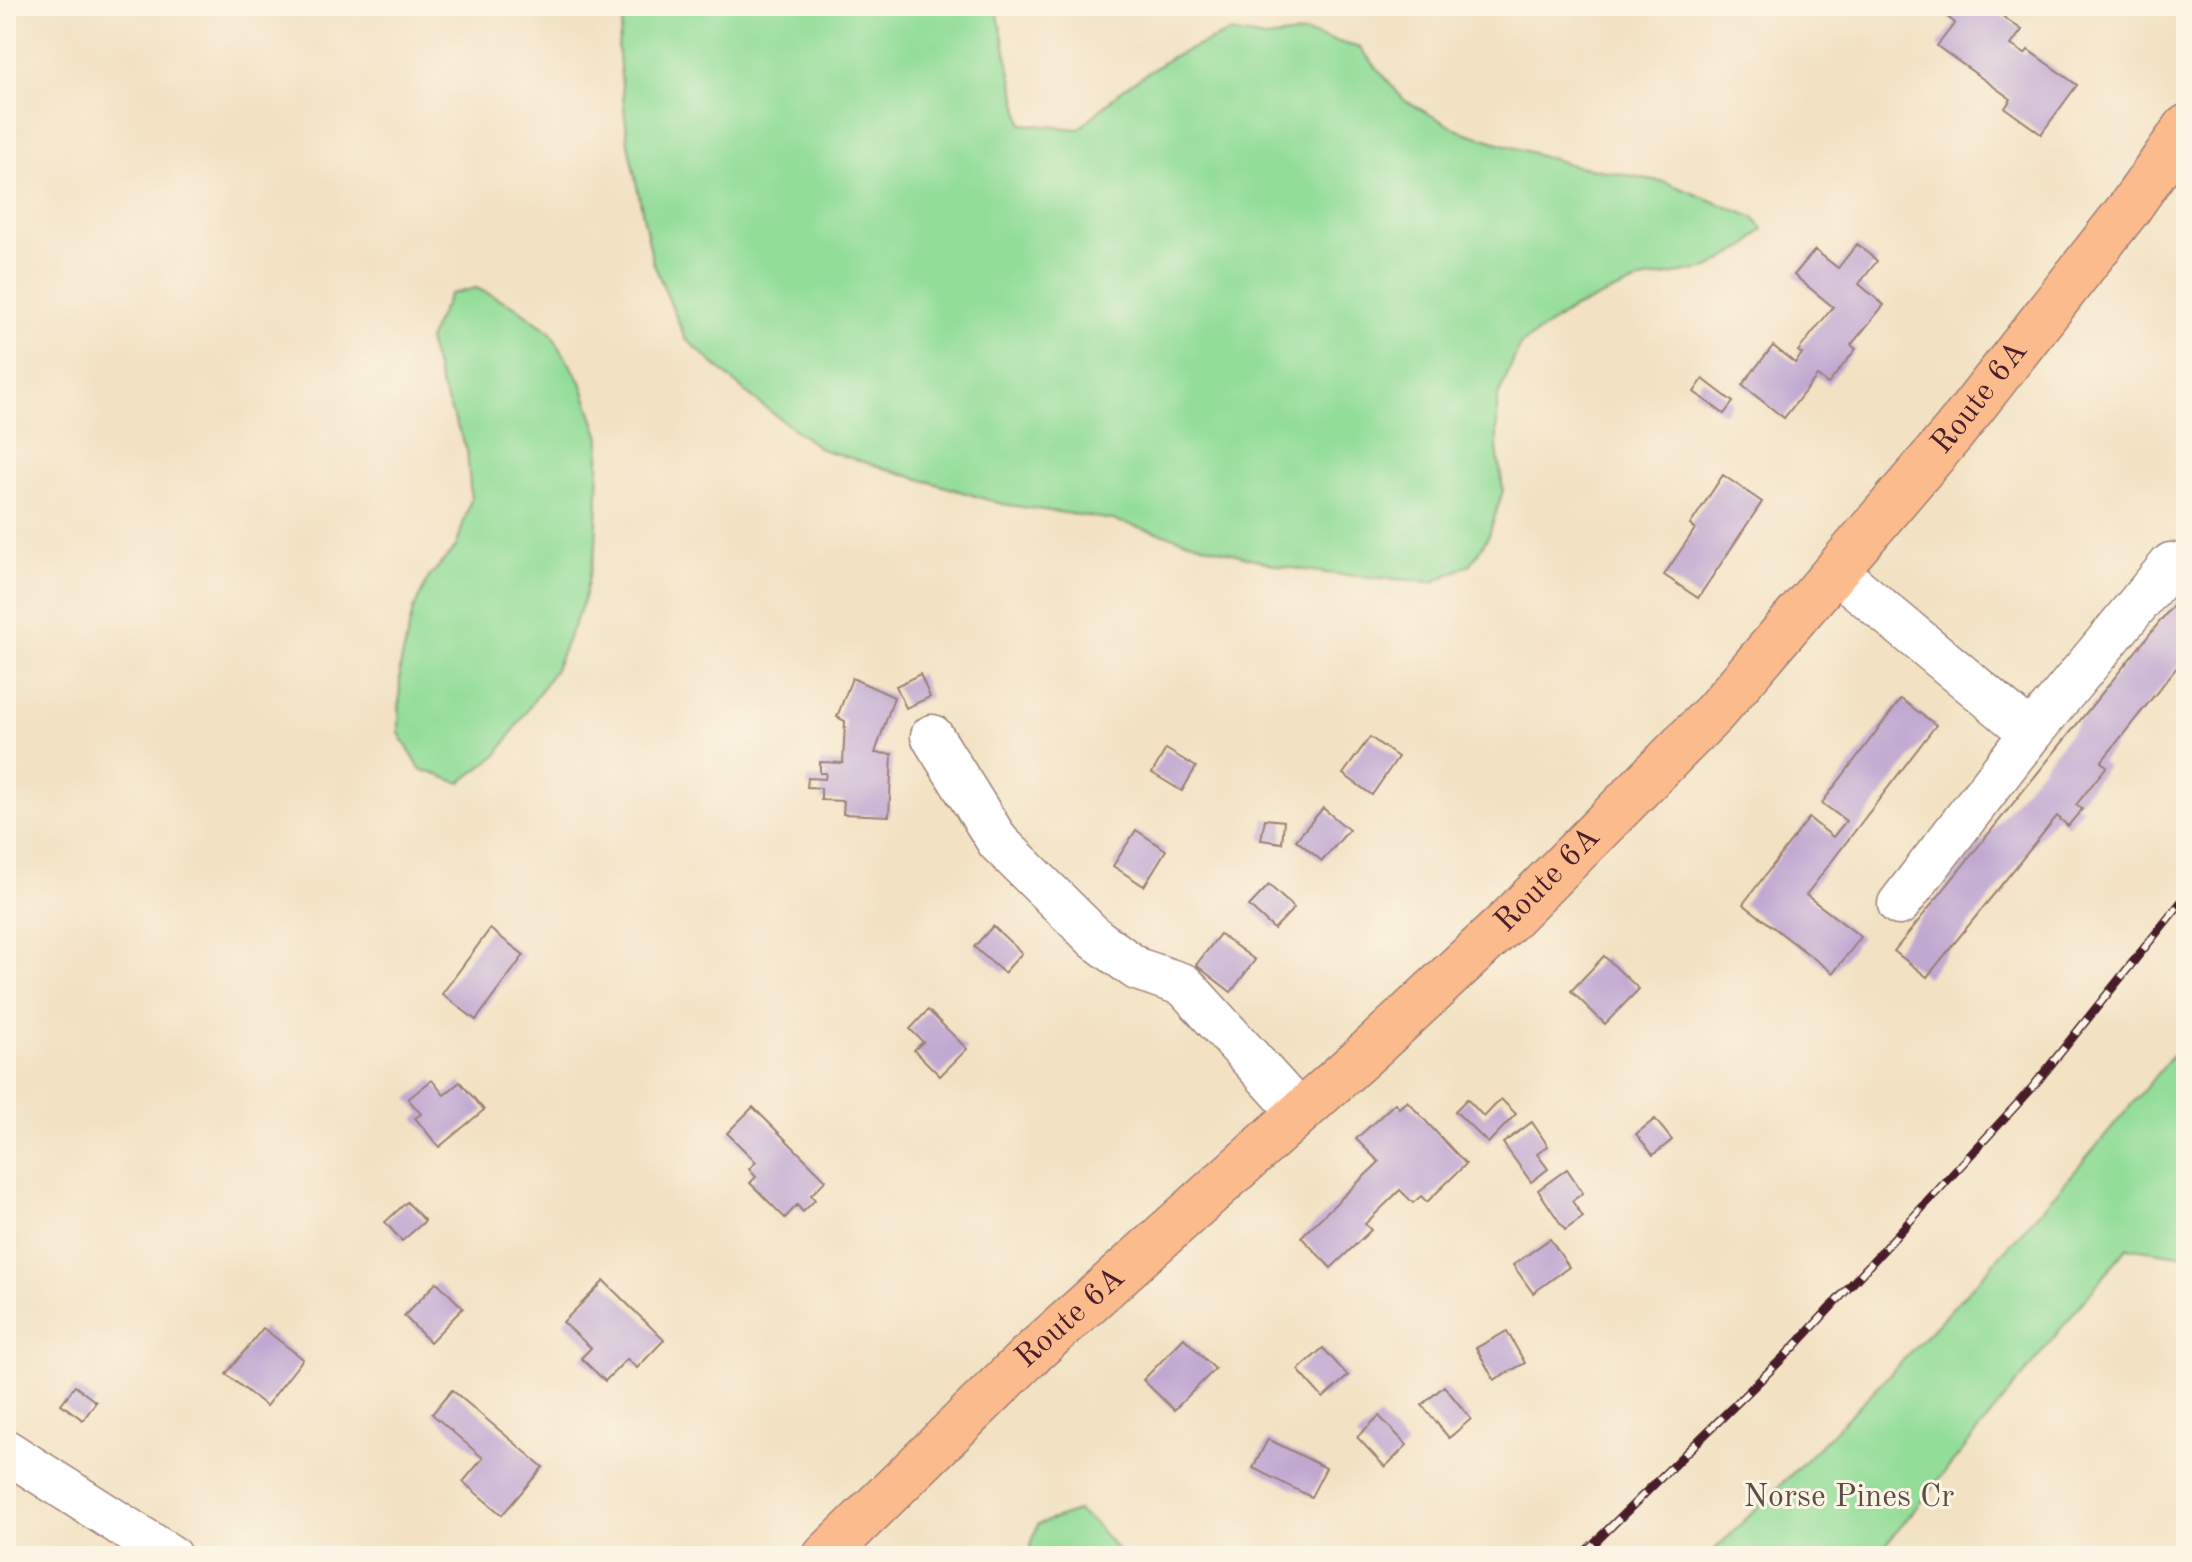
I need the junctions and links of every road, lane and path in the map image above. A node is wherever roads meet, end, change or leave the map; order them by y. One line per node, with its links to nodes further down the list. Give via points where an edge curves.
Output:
1 (2179, 144): 3 (main road, Route 6A, via 1964,421)
2 (2171, 564): 4 (lane)
3 (1837, 572): 4 (lane); 7 (main road, Route 6A, via 1715,712 1613,817)
4 (2031, 733): 6 (lane)
5 (932, 736): 7 (lane, via 998,842 1096,939 1137,969 1184,985)
6 (1899, 904)
7 (1300, 1113): 10 (main road, Route 6A, via 1028,1357)
8 (6, 1451): 9 (lane)
9 (170, 1556)
10 (825, 1556)

